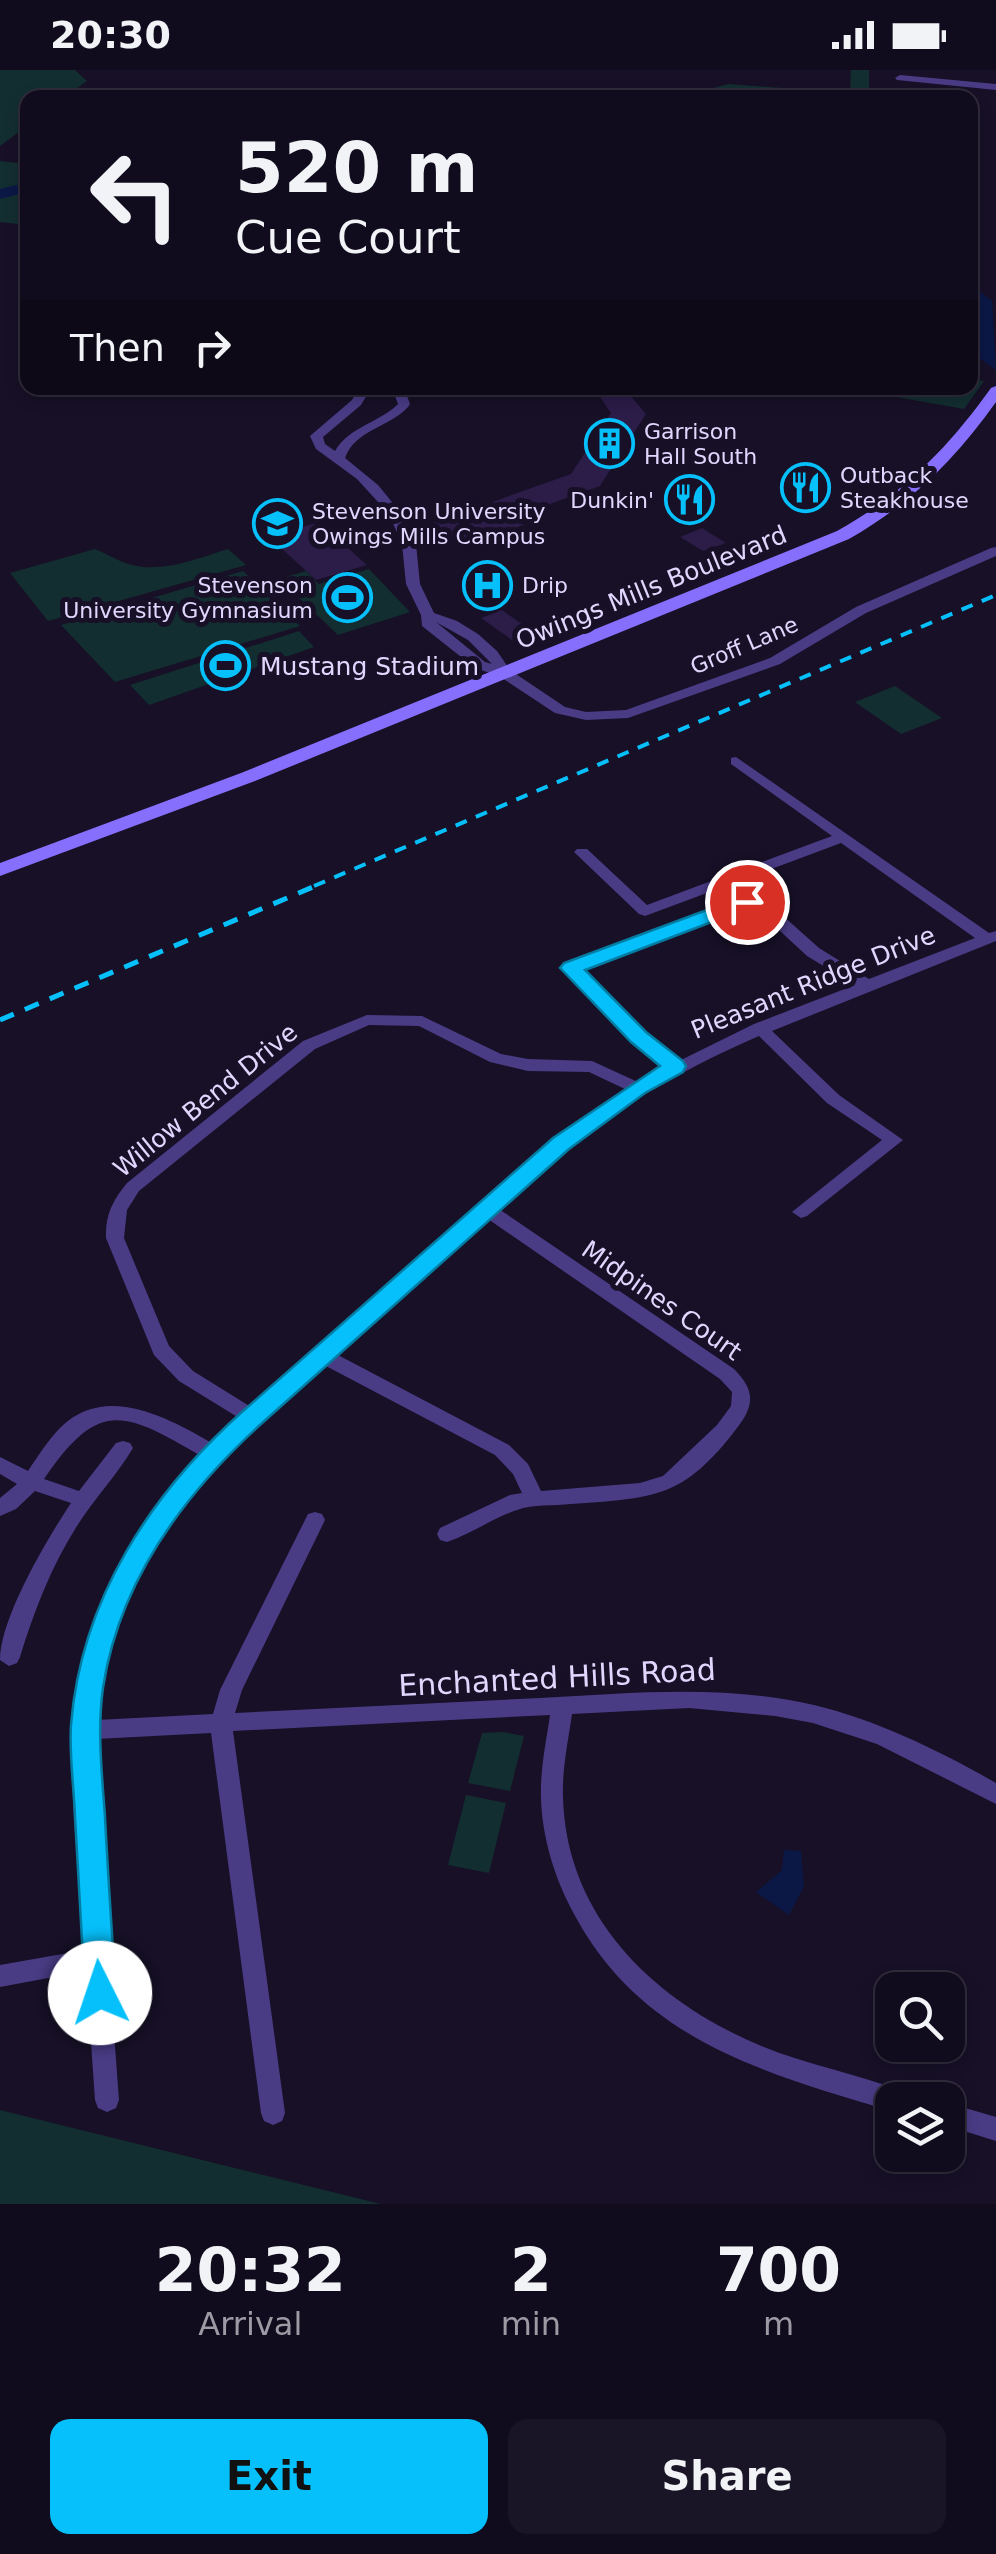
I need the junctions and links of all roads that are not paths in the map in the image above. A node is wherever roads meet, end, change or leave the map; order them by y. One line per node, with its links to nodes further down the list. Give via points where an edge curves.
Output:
1 (900, 78): 2 (street)
2 (996, 87)
3 (996, 392): 11 (main road, Owings Mills Boulevard, via 941,466 866,523)
4 (362, 395): 6 (street, via 356,414 320,446)
5 (401, 395): 6 (street, via 398,412 351,438)
6 (339, 458): 8 (street, via 388,504 409,542 413,582)
7 (996, 551): 11 (street, Groff Lane, via 861,610 776,660 637,712 568,713)
8 (430, 616): 9 (street); 10 (street, via 429,626)
9 (463, 632): 10 (street); 11 (street, via 497,657)
10 (445, 639): 11 (street, via 480,665)
11 (504, 672): 15 (main road, Owings Mills Boulevard)
12 (736, 761): 13 (street)
13 (843, 837): 16 (street); 18 (street)
14 (582, 852): 16 (street, via 644,911)
15 (0, 870)
16 (732, 878): 17 (street)
17 (754, 899): 19 (street, via 814,952); 21 (street, via 571,968)
18 (991, 938): 19 (street, Pleasant Ridge Drive)
19 (868, 986): 20 (street, Pleasant Ridge Drive)
20 (760, 1028): 21 (street, Pleasant Ridge Drive); 24 (street, via 833,1099 894,1140)
21 (675, 1066): 22 (street, Pleasant Ridge Drive)
22 (638, 1088): 23 (street, Pleasant Ridge Drive); 26 (street, Willow Bend Drive, via 592,1067 496,1058 422,1021 366,1020 309,1046 133,1186 119,1204 114,1238 161,1350 186,1376)
23 (487, 1209): 25 (street, Pleasant Ridge Drive); 31 (street, Midpines Court, via 727,1374 743,1394 739,1414 672,1479 640,1492)
24 (802, 1212)
25 (323, 1356): 26 (street, Pleasant Ridge Drive); 31 (street, via 502,1450)
26 (252, 1417): 28 (street, Pleasant Ridge Drive)
27 (123, 1448): 32 (street)
28 (212, 1453): 30 (street, via 138,1414 104,1413 70,1428); 39 (street, Pleasant Ridge Drive, via 172,1500 124,1578 94,1665)
29 (0, 1466): 30 (street)
30 (31, 1482): 32 (street); 33 (street)
31 (535, 1498): 35 (street, Midpines Court)
32 (81, 1499): 36 (street, via 38,1576)
33 (0, 1508)
34 (314, 1520): 38 (street, via 231,1690)
35 (447, 1534)
36 (10, 1657)
37 (562, 1708): 38 (street, Enchanted Hills Road); 40 (street, Enchanted Hills Road, via 689,1699 802,1709 886,1735); 43 (street, via 552,1786 556,1832 582,1910 624,1971 696,2029 748,2054)
38 (221, 1724): 39 (street, Enchanted Hills Road); 45 (street)
39 (85, 1730): 41 (street, Pleasant Ridge Drive)
40 (996, 1794)
41 (98, 1958): 42 (street); 44 (street, Pleasant Ridge Drive)
42 (0, 1976)
43 (875, 2094)
44 (107, 2100)
45 (273, 2113)
46 (965, 2120): 47 (street)
47 (996, 2129)

